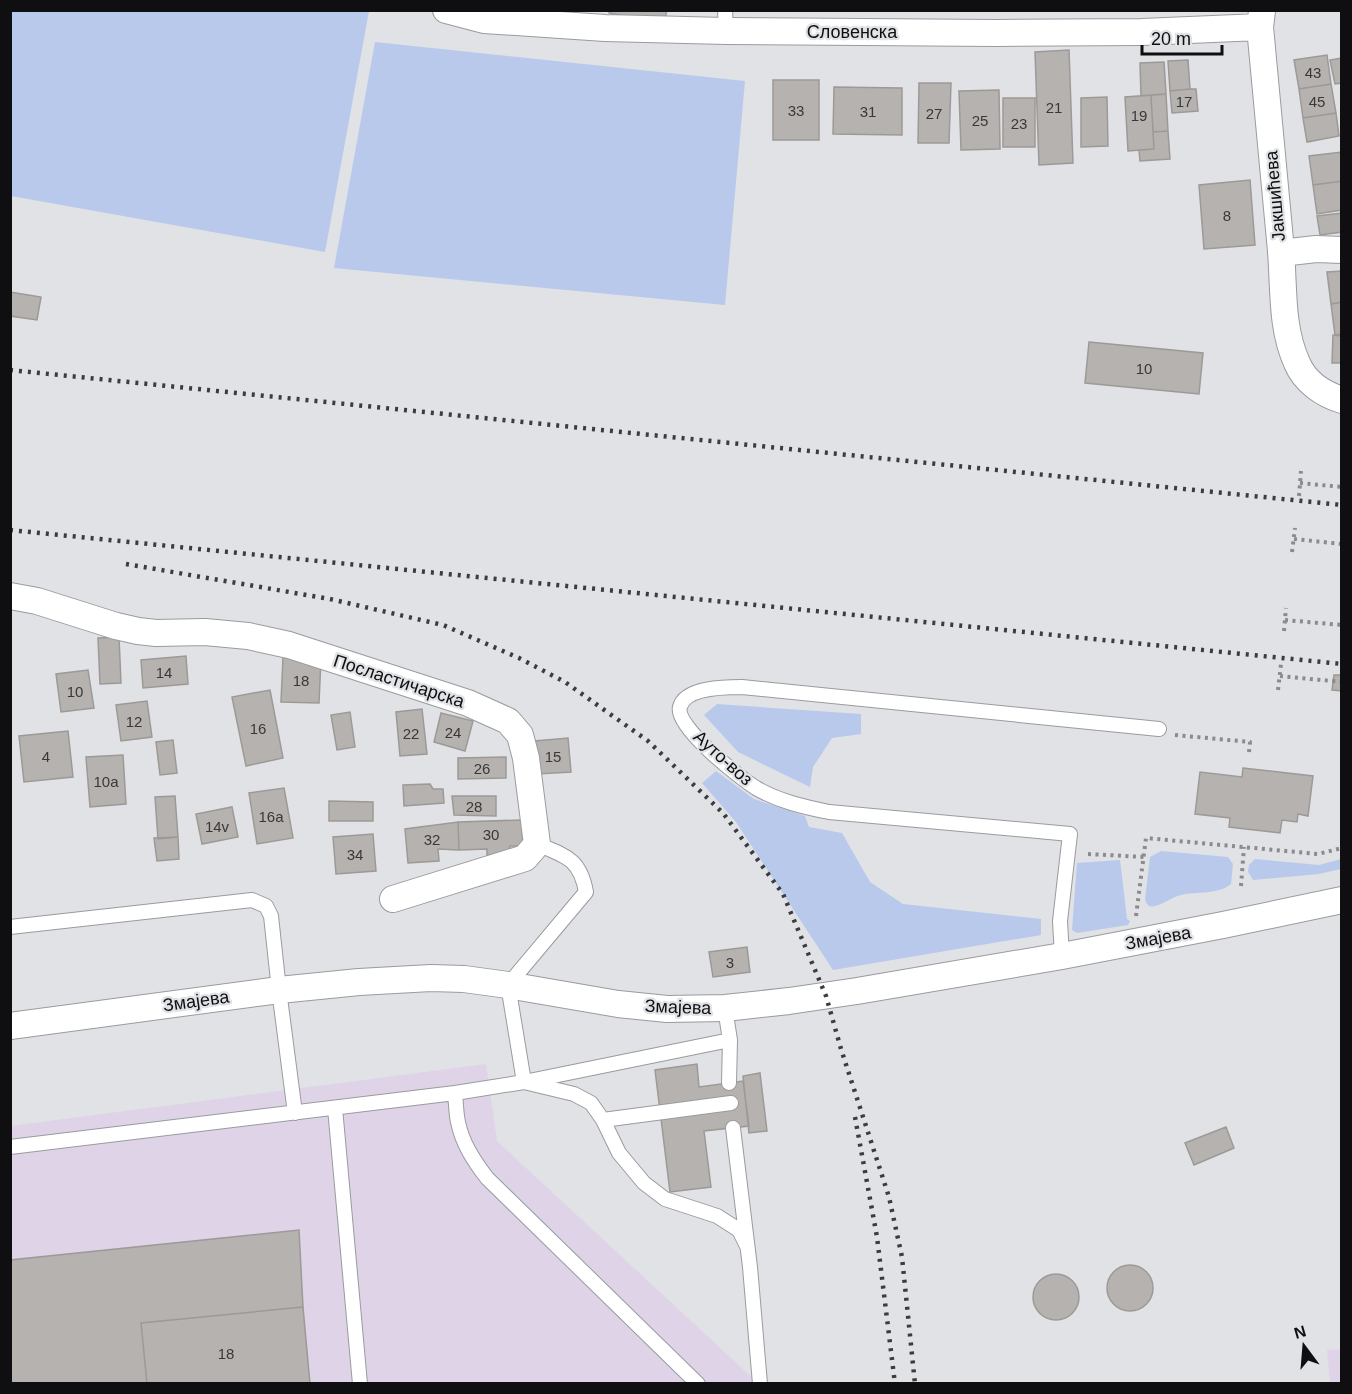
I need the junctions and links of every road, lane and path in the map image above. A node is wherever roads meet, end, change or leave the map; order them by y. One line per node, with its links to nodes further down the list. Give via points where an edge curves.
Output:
1 (446, 10): 3 (street, Словенска, via 484,20 605,28)
2 (1261, 19): 3 (street, Словенска, via 1142,32 1008,33); 5 (street, Јакшићева)
3 (726, 21)
4 (1341, 250): 5 (street)
5 (1281, 253): 6 (street, Јакшићева, via 1286,330 1298,365 1318,389)
6 (1341, 400)
7 (1302, 471): 8 (path)
8 (1300, 483): 9 (path); 10 (path)
9 (1341, 487)
10 (1299, 496)
11 (1295, 528): 12 (path)
12 (1294, 540): 13 (path); 14 (path)
13 (1341, 544)
14 (1292, 552)
15 (10, 596): 26 (street, Посластичарска, via 138,631 205,632 289,645 424,687 498,717 520,735)
16 (1286, 608): 17 (path)
17 (1285, 620): 18 (path); 19 (path)
18 (1341, 625)
19 (1284, 631)
20 (1281, 664): 21 (path)
21 (1280, 676): 22 (path); 23 (path)
22 (1341, 682)
23 (1278, 690)
24 (1159, 729): 25 (path, via 1158,734 1250,742); 36 (lane, Ауто-воз, via 742,687 700,691 680,706 679,714 685,723 731,770 757,789 795,804 839,813 1070,834 1060,921)
25 (1249, 752)
26 (537, 844): 32 (street, via 525,858); 37 (lane, via 577,865 586,892)
27 (1244, 847): 28 (path, via 1318,854); 30 (path, via 1146,838); 31 (path)
28 (1341, 848)
29 (1088, 854): 30 (path)
30 (1144, 857): 34 (path)
31 (1241, 886)
32 (393, 899)
33 (1341, 900): 36 (street, Змајева)
34 (1135, 926)
35 (10, 927): 38 (lane, via 257,901 266,906 271,916)
36 (1062, 956): 39 (street, Змајева, via 847,993)
37 (508, 985): 38 (street, Змајева, via 431,978); 39 (street, Змајева, via 618,1004 667,1009); 42 (lane)
38 (279, 990): 40 (street, Змајева); 47 (lane)
39 (725, 1008): 41 (lane)
40 (10, 1026)
41 (730, 1040): 42 (lane); 43 (lane)
42 (524, 1082): 44 (lane); 48 (lane, via 591,1102)
43 (729, 1083)
44 (455, 1093): 46 (lane); 53 (lane, via 464,1141 487,1178)
45 (731, 1103): 48 (lane)
46 (334, 1108): 47 (lane); 52 (lane)
47 (294, 1113): 50 (lane)
48 (603, 1120): 51 (lane, via 620,1153 644,1183 665,1198 717,1216 739,1230)
49 (733, 1128): 51 (lane)
50 (10, 1147)
51 (747, 1246): 54 (lane)
52 (360, 1383)
53 (698, 1383)
54 (760, 1383)

